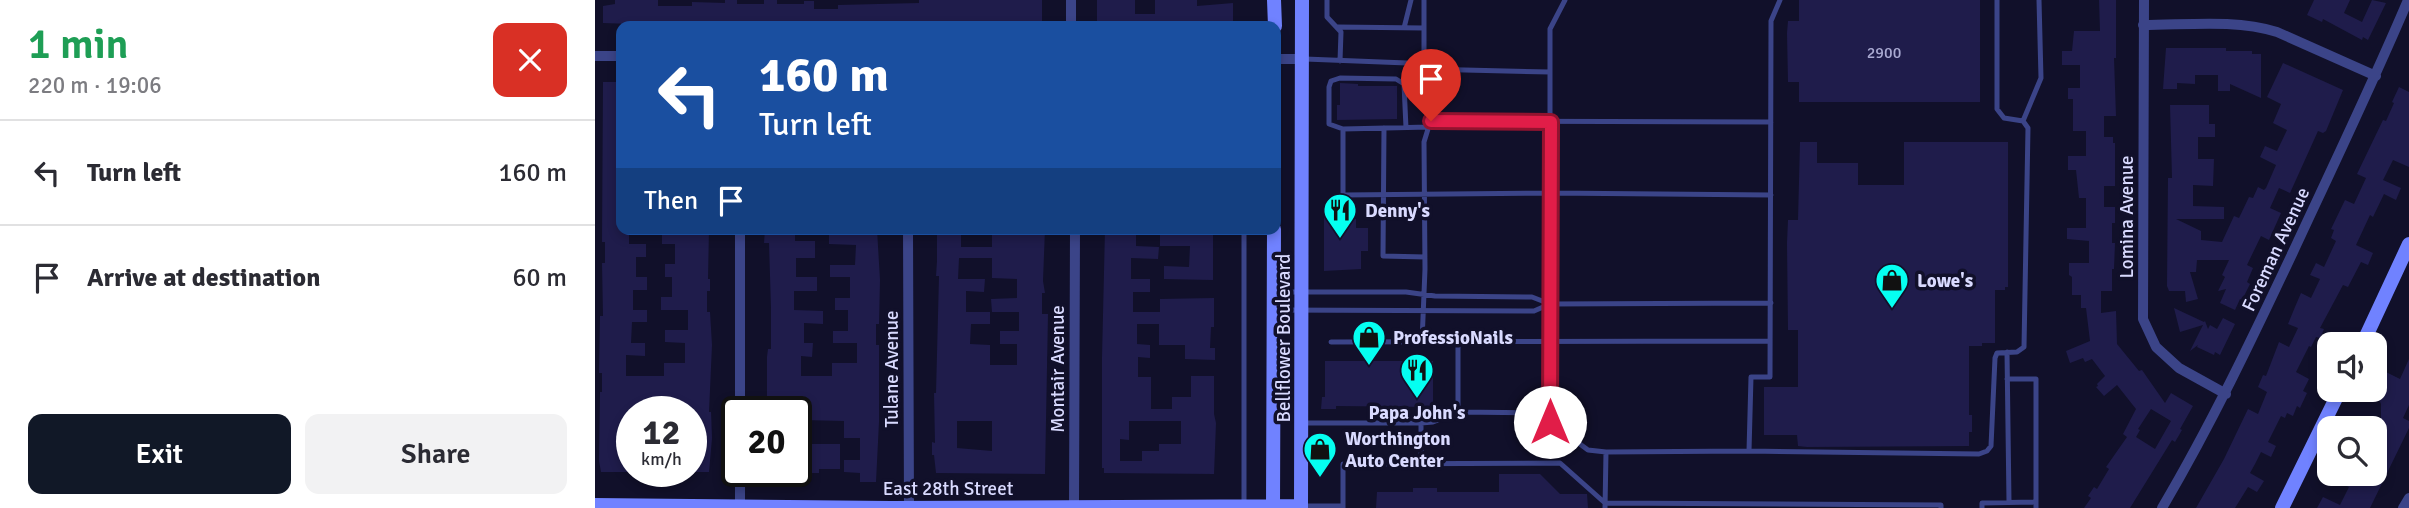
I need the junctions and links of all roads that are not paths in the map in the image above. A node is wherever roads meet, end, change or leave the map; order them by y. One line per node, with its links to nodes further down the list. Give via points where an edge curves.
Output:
1 (1070, 0): 13 (street)
2 (1275, 0): 14 (main road)
3 (1302, 0): 22 (main road, Bellflower Boulevard)
4 (1327, 0): 16 (lane, via 1327,17)
5 (1411, 0): 17 (lane)
6 (1424, 0): 18 (lane)
7 (1565, 0): 25 (lane, via 1551,29)
8 (1780, 0): 29 (lane, via 1771,21)
9 (1997, 0): 27 (lane, via 1997,109 2004,118)
10 (2039, 0): 27 (lane, via 2042,78)
11 (2144, 0): 15 (street, Lomina Avenue)
12 (2408, 0): 26 (street, Foreman Avenue)
13 (1071, 21)
14 (1275, 21)
15 (2143, 25): 26 (street, via 2261,27); 61 (street, Lomina Avenue, via 2143,319 2157,347 2179,368)
16 (1338, 27): 17 (lane); 23 (lane)
17 (1405, 28): 18 (lane)
18 (1424, 28): 24 (lane)
19 (595, 56): 20 (street)
20 (616, 57)
21 (1281, 59): 22 (street)
22 (1302, 59): 23 (lane); 46 (main road, Bellflower Boulevard)
23 (1340, 61): 24 (lane, via 1407,63)
24 (1424, 69): 25 (lane); 30 (lane)
25 (1551, 72): 28 (lane)
26 (2376, 76): 61 (street, Foreman Avenue)
27 (2023, 121): 59 (lane, via 2028,128 2024,347)
28 (1551, 122): 29 (lane); 30 (lane); 34 (lane)
29 (1771, 122): 37 (lane)
30 (1430, 124): 32 (lane); 35 (lane, via 1424,142)
31 (1384, 128): 32 (lane); 33 (lane); 36 (lane)
32 (1406, 128): 33 (lane, via 1404,84 1397,79 1340,78 1331,81 1329,88 1329,124)
33 (1343, 129): 36 (lane, via 1343,195)
34 (1550, 193): 35 (lane); 37 (lane); 49 (lane)
35 (1424, 194): 36 (lane); 44 (lane)
36 (1384, 195): 44 (lane, via 1383,256)
37 (1771, 195): 48 (lane)
38 (740, 235): 62 (street)
39 (908, 235): 83 (street, Tulane Avenue)
40 (1075, 235): 78 (street, Montair Avenue)
41 (1244, 235): 79 (lane, Bellflower Boulevard)
42 (1274, 235): 45 (main road, Bellflower Boulevard)
43 (2409, 244): 53 (main road)
44 (1425, 257): 47 (lane)
45 (1274, 292): 46 (lane); 50 (main road, Bellflower Boulevard)
46 (1302, 292): 47 (lane); 51 (main road, Bellflower Boulevard)
47 (1424, 295): 49 (lane, via 1532,297); 52 (lane)
48 (1771, 303): 49 (lane); 54 (lane)
49 (1550, 304): 52 (lane, via 1534,311); 58 (lane)
50 (1274, 310): 51 (lane); 80 (main road, Bellflower Boulevard)
51 (1302, 310): 52 (lane); 66 (main road, Bellflower Boulevard)
52 (1423, 310): 56 (lane)
53 (2368, 332)
54 (1770, 341): 58 (lane); 69 (lane, via 1770,377 1751,377)
55 (1331, 342): 56 (lane)
56 (1422, 342): 57 (lane)
57 (1458, 342): 58 (lane); 64 (lane)
58 (1550, 342): 65 (lane)
59 (2007, 352): 60 (lane); 69 (lane, via 1997,353 1995,358 1987,452)
60 (2007, 379): 73 (lane); 76 (lane, via 2036,379)
61 (2226, 394): 86 (street, Foreman Avenue)
62 (740, 396)
63 (2334, 402): 87 (main road)
64 (1458, 412): 65 (lane); 67 (lane)
65 (1550, 413): 68 (lane, via 1550,422 1588,450)
66 (1301, 423): 67 (lane); 81 (main road, Bellflower Boulevard)
67 (1421, 423): 70 (lane)
68 (1606, 452): 69 (lane); 75 (lane)
69 (1749, 452)
70 (1421, 464): 75 (lane, via 1560,463); 82 (lane, via 1343,464)
71 (740, 487): 77 (street)
72 (2409, 498): 88 (street)
73 (2008, 502): 76 (lane); 85 (lane, via 1982,503)
74 (595, 505): 77 (main road, East 28th Street)
75 (1605, 505): 84 (lane)
76 (2036, 505)
77 (740, 507): 83 (main road, East 28th Street)
78 (1074, 507): 79 (main road, East 28th Street); 83 (main road, East 28th Street)
79 (1244, 507): 80 (main road, East 28th Street)
80 (1273, 507): 81 (main road, East 28th Street)
81 (1301, 507): 82 (lane)
82 (1343, 507)
83 (909, 508)
84 (1941, 508)
85 (1982, 508)
86 (2162, 508)
87 (2282, 508)
88 (2403, 508)

